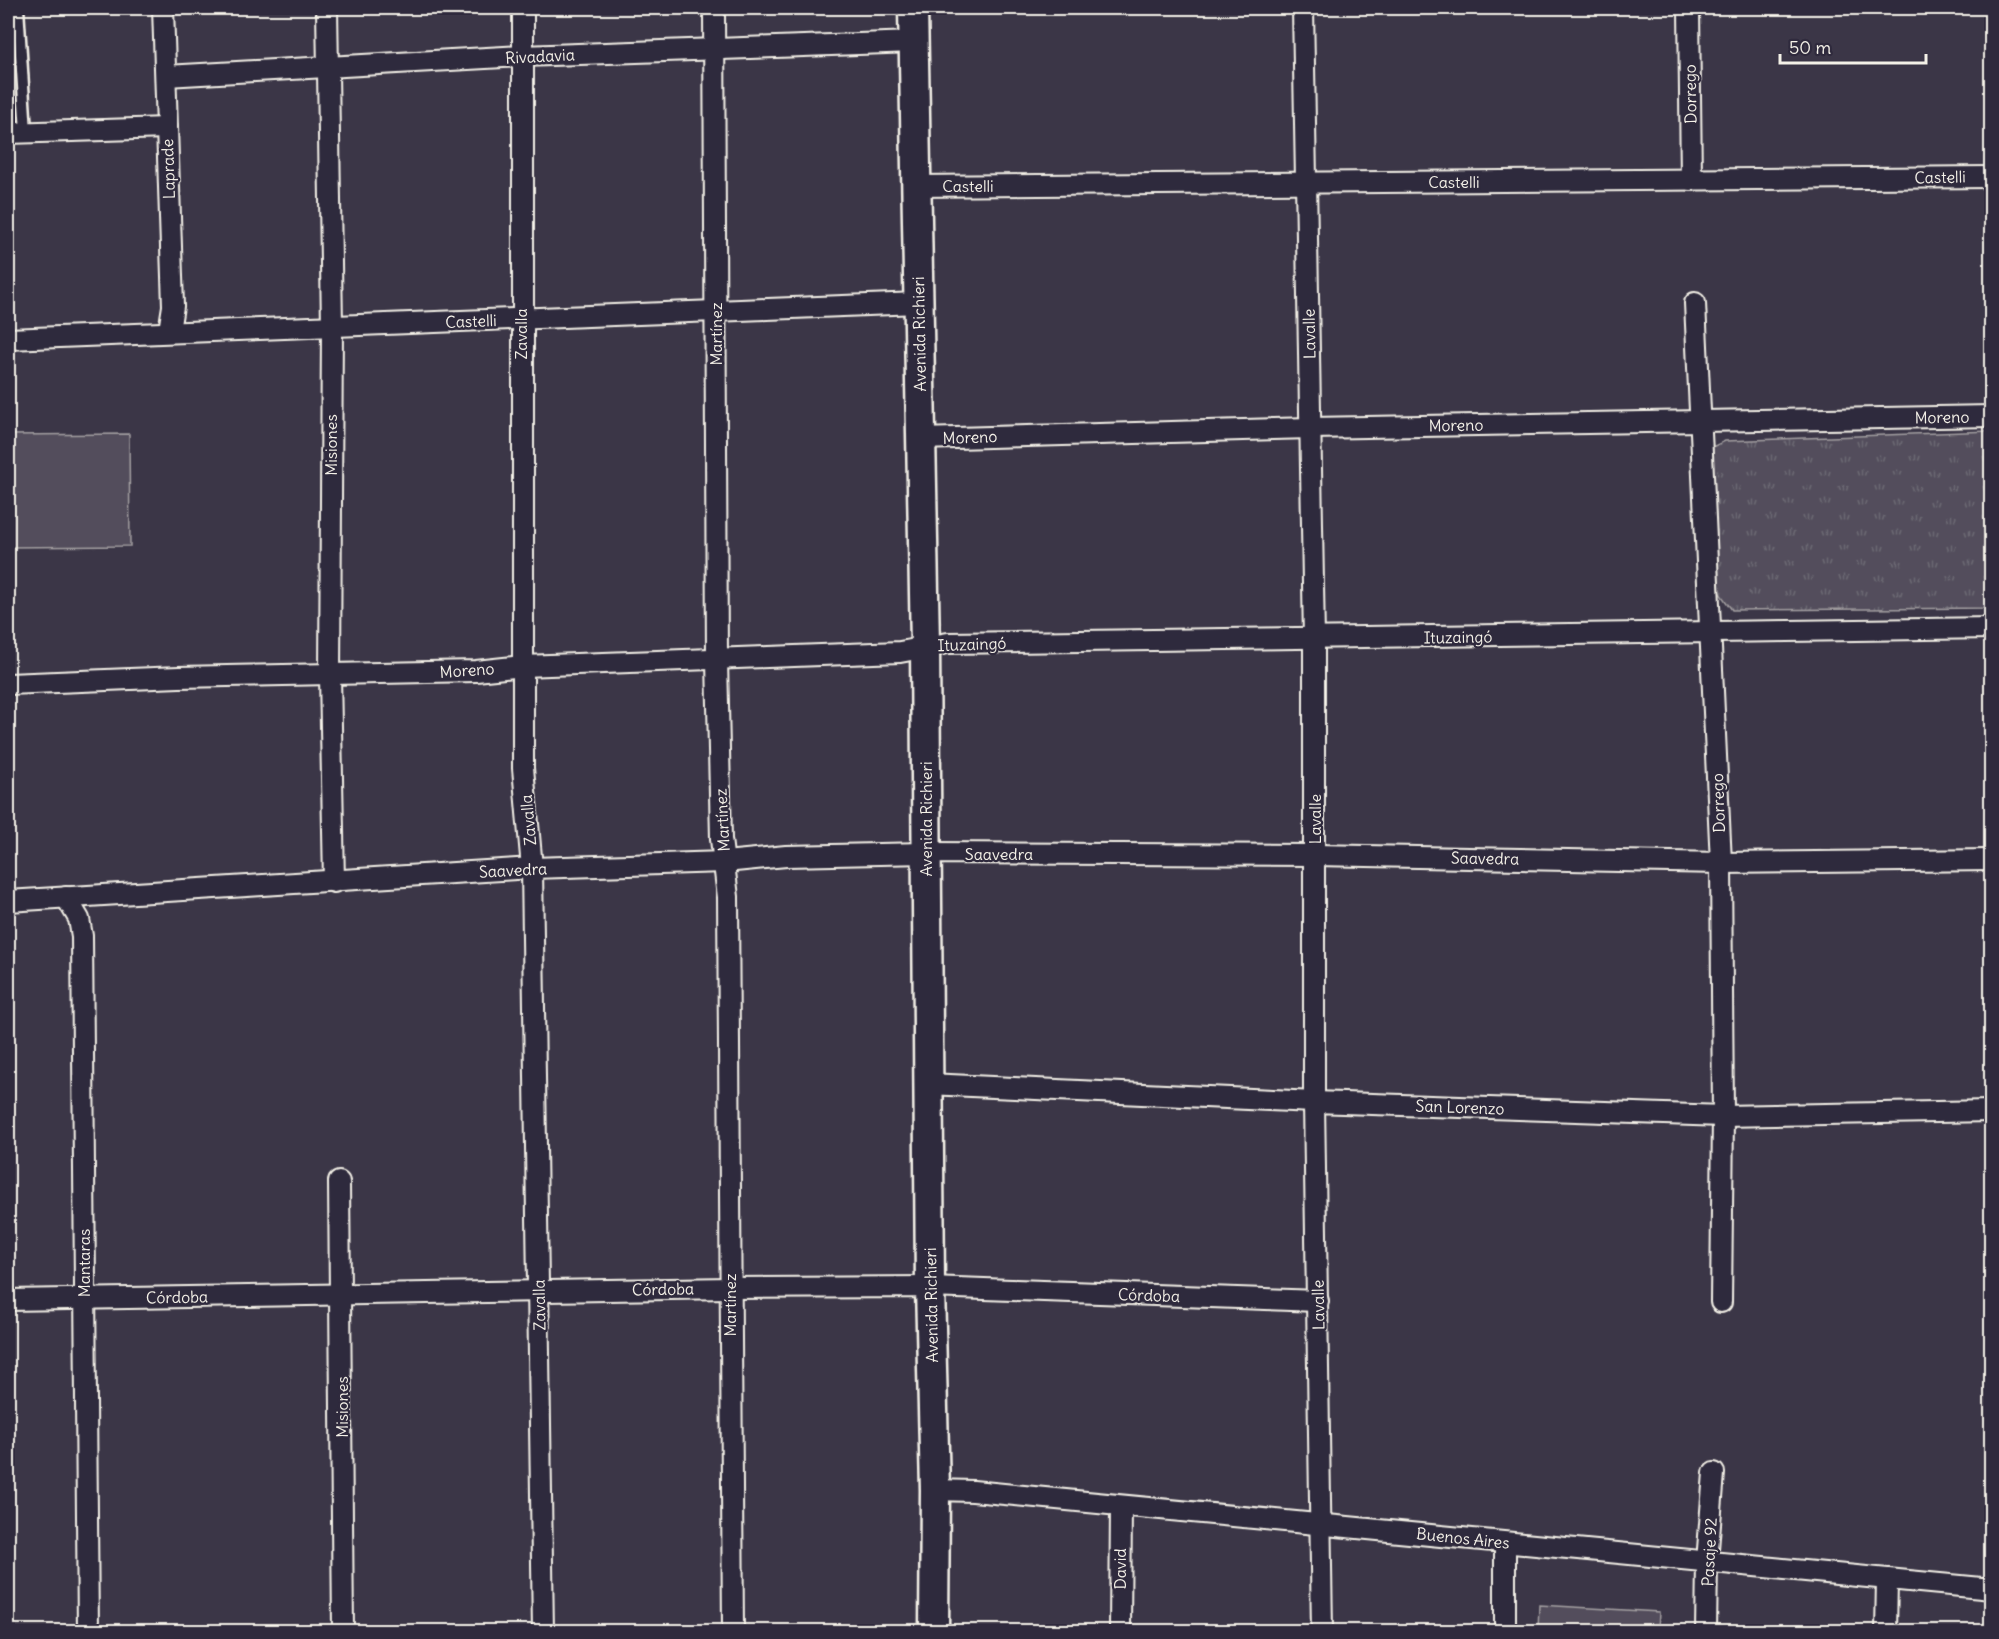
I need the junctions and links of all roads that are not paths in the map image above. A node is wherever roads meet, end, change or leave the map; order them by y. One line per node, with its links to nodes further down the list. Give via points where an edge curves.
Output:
1 (18, 8): 15 (lane)
2 (163, 8): 13 (street, Laprade)
3 (327, 8): 12 (street, Misiones)
4 (523, 8): 11 (street, Zavalla)
5 (714, 8): 10 (street, Martínez)
6 (913, 8): 9 (street, Avenida Richieri)
7 (1303, 8): 18 (street, Lavalle)
8 (1689, 8): 17 (street, Dorrego)
9 (914, 42): 10 (street, Rivadavia); 19 (street, Avenida Richieri)
10 (714, 48): 11 (street, Rivadavia); 22 (street, Martínez)
11 (523, 56): 12 (street, Rivadavia); 23 (street, Zavalla)
12 (328, 68): 13 (street, Rivadavia); 24 (street, Misiones)
13 (166, 76): 14 (street, Laprade)
14 (167, 128): 15 (street); 25 (street, Laprade, via 173,306)
15 (17, 132)
16 (1992, 177): 17 (street, Castelli)
17 (1691, 180): 18 (street, Castelli)
18 (1306, 183): 19 (street, Castelli); 29 (street, Lavalle)
19 (916, 186): 20 (street, Avenida Richieri)
20 (918, 303): 22 (street, Castelli); 30 (street, Avenida Richieri)
21 (1695, 303): 28 (street, Dorrego)
22 (716, 309): 23 (street, Castelli); 35 (street, Martínez)
23 (521, 319): 24 (street, Castelli); 36 (street, Zavalla)
24 (332, 326): 25 (street, Castelli); 37 (street, Misiones)
25 (169, 331): 26 (street, Castelli)
26 (8, 339)
27 (1992, 416): 28 (street, Moreno)
28 (1701, 420): 29 (street, Moreno); 32 (street, Dorrego)
29 (1311, 428): 30 (street, Moreno); 33 (street, Lavalle)
30 (921, 439): 34 (street, Avenida Richieri)
31 (1992, 628): 32 (street, Ituzaingó)
32 (1711, 633): 33 (street, Ituzaingó); 43 (street, Dorrego)
33 (1314, 640): 34 (street, Ituzaingó); 40 (street, Lavalle)
34 (925, 646): 35 (street, Moreno, via 900,652); 39 (street, Avenida Richieri)
35 (717, 660): 36 (street, Moreno); 42 (street, Martínez, via 721,839)
36 (523, 666): 37 (street, Moreno); 44 (street, Zavalla, via 523,768)
37 (330, 675): 38 (street, Moreno); 45 (street, Misiones)
38 (8, 684)
39 (926, 853): 40 (street, Saavedra); 42 (street, Saavedra, via 786,856); 48 (street, Avenida Richieri)
40 (1315, 855): 43 (street, Saavedra); 49 (street, Lavalle)
41 (1992, 860): 43 (street, Saavedra)
42 (725, 862): 44 (street, Saavedra); 54 (street, Martínez)
43 (1721, 863): 51 (street, Dorrego)
44 (532, 868): 45 (street, Saavedra); 55 (street, Zavalla)
45 (334, 882): 46 (street, Saavedra)
46 (66, 897): 47 (street, Saavedra); 57 (street, Mantaras, via 79,919 82,936)
47 (8, 902)
48 (928, 1084): 49 (street, San Lorenzo); 53 (street, Avenida Richieri)
49 (1314, 1102): 51 (street, San Lorenzo); 59 (street, Lavalle)
50 (1992, 1111): 51 (street, San Lorenzo)
51 (1723, 1116): 60 (street, Dorrego)
52 (339, 1182): 56 (street, Misiones)
53 (930, 1287): 54 (street, Córdoba); 59 (street, Córdoba); 62 (street, Avenida Richieri)
54 (730, 1288): 55 (street, Córdoba); 72 (street, Martínez)
55 (538, 1291): 56 (street, Córdoba); 71 (street, Zavalla)
56 (341, 1294): 57 (street, Córdoba); 70 (street, Misiones)
57 (84, 1299): 58 (street, Córdoba); 69 (street, Mantaras)
58 (8, 1300)
59 (1318, 1300): 64 (street, Lavalle)
60 (1721, 1302)
61 (1714, 1473): 66 (street, Pasaje 92)
62 (935, 1490): 63 (street, Buenos Aires); 73 (street, Avenida Richieri)
63 (1121, 1506): 64 (street, Buenos Aires); 74 (street, David)
64 (1320, 1523): 65 (street, Buenos Aires); 75 (street, Lavalle)
65 (1505, 1543): 66 (street, Buenos Aires); 76 (street)
66 (1707, 1562): 67 (street, Buenos Aires); 77 (street, Pasaje 92)
67 (1887, 1579): 68 (street, Buenos Aires); 78 (street)
68 (1992, 1589)
69 (88, 1632)
70 (343, 1632)
71 (543, 1632)
72 (733, 1632)
73 (934, 1632)
74 (1120, 1632)
75 (1322, 1632)
76 (1505, 1632)
77 (1706, 1632)
78 (1886, 1632)

